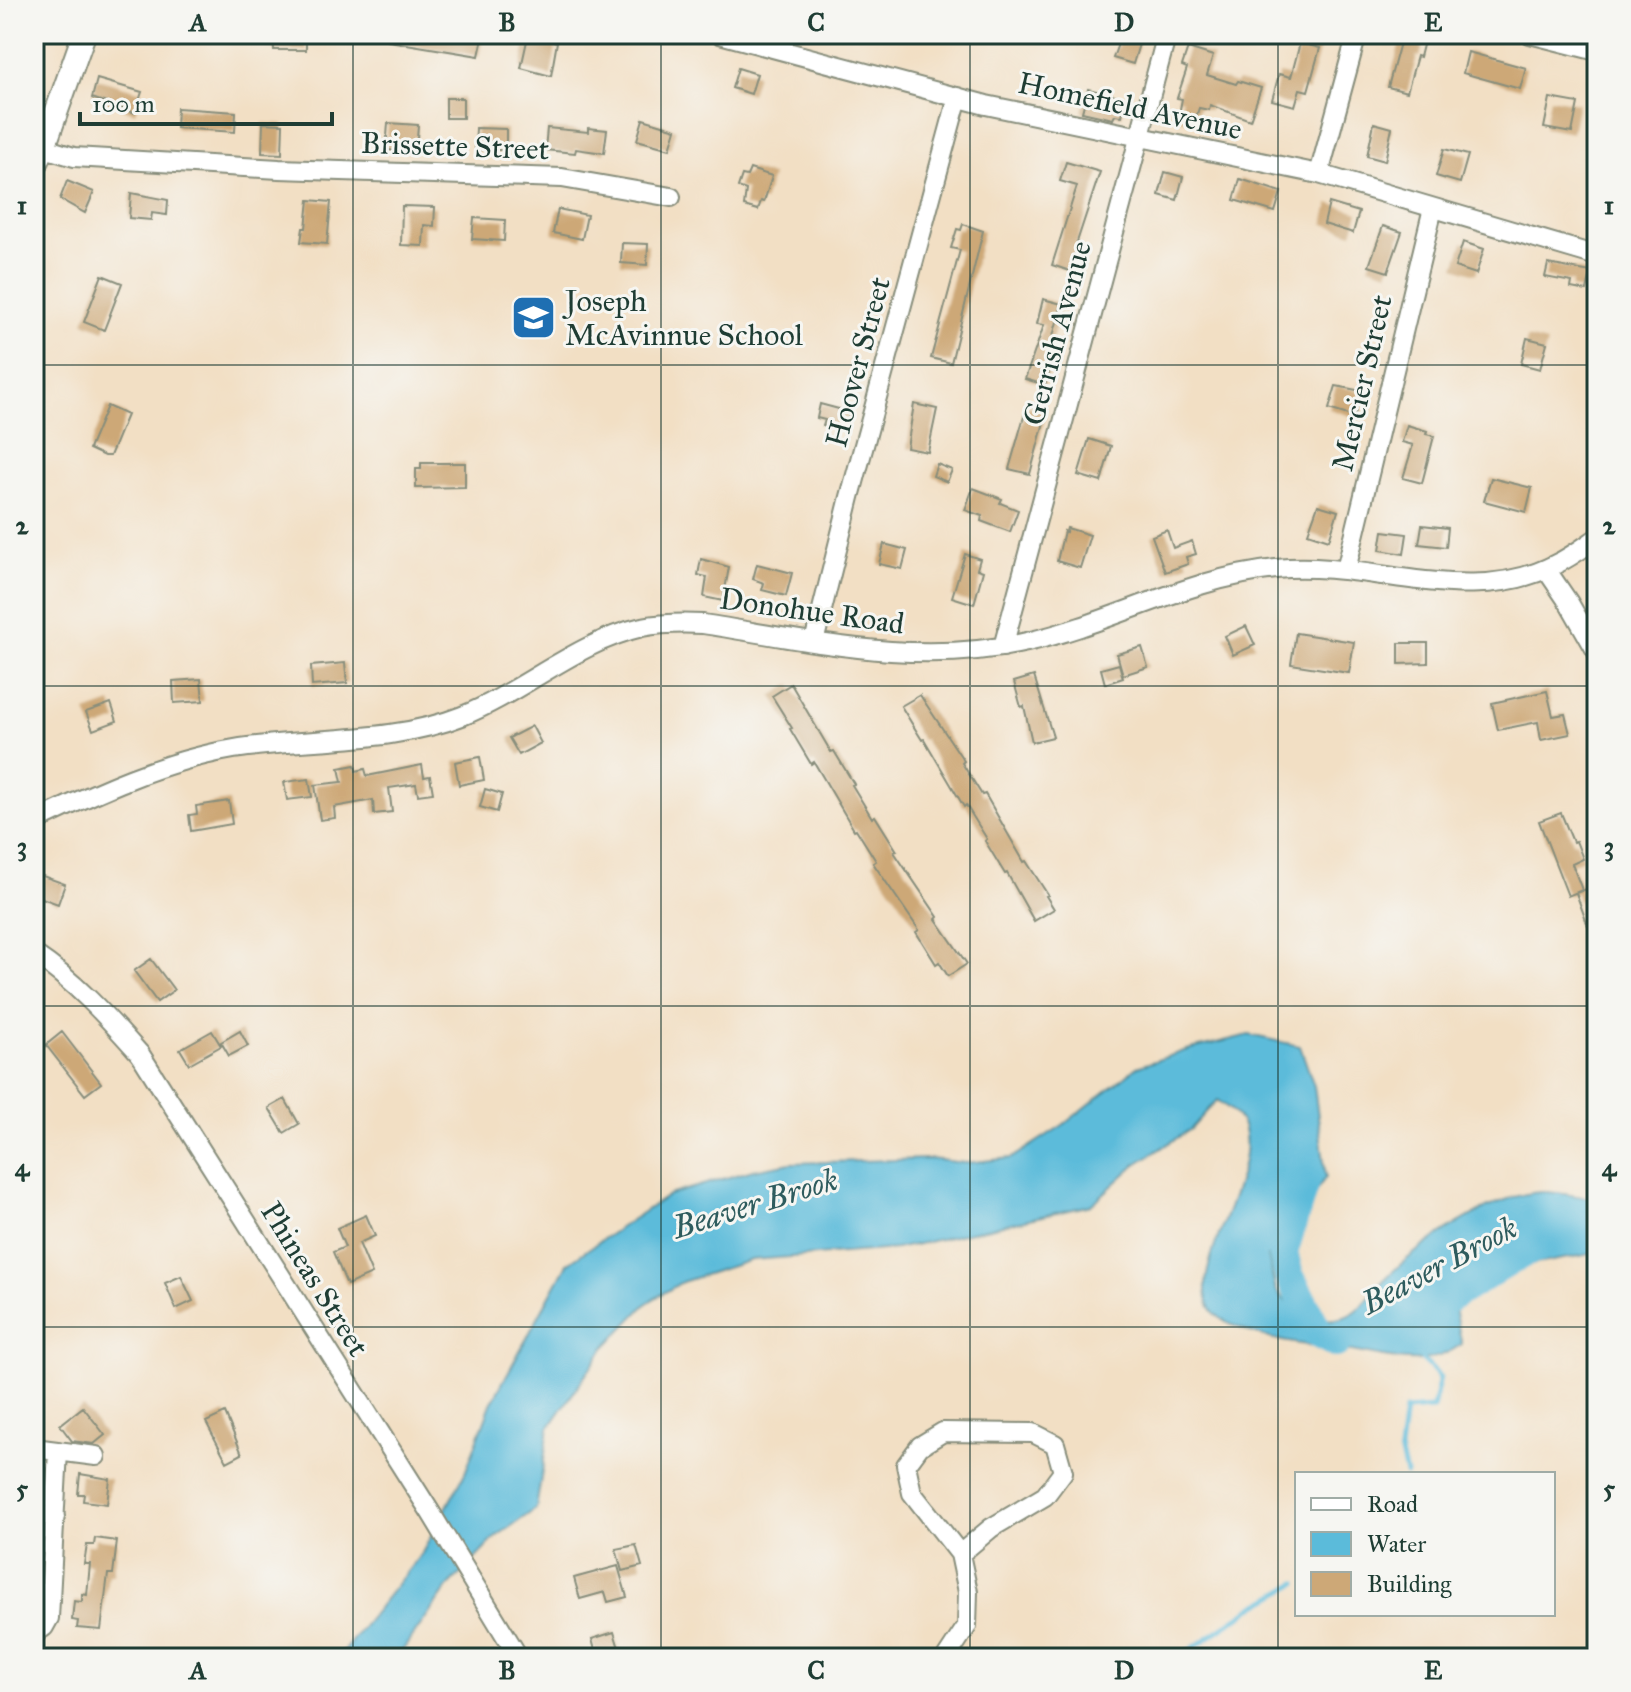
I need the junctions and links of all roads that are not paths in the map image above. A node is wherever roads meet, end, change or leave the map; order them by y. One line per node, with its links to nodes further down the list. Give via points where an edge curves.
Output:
1 (84, 34): 9 (street)
2 (720, 34): 7 (street, Homefield Avenue)
3 (1167, 34): 8 (street, Gerrish Avenue)
4 (1357, 34): 11 (street)
5 (1530, 34): 6 (street)
6 (1597, 51)
7 (958, 97): 8 (street, Homefield Avenue); 18 (street, Hoover Street)
8 (1141, 135): 11 (street, Homefield Avenue); 19 (street, Gerrish Avenue)
9 (39, 146): 10 (street); 12 (street, Brissette Street, via 74,157 562,178)
10 (34, 169)
11 (1319, 174): 13 (street, Homefield Avenue)
12 (671, 197)
13 (1433, 208): 14 (street, Homefield Avenue); 17 (street, Mercier Street)
14 (1597, 256)
15 (1597, 538): 16 (street, Donohue Road)
16 (1546, 569): 17 (street, Donohue Road, via 1485,583); 20 (street)
17 (1346, 570): 19 (street, Donohue Road, via 1281,568 1239,574)
18 (814, 642): 19 (street, Donohue Road, via 902,654); 21 (street, Donohue Road, via 703,624 642,627 607,639 444,722 196,756)
19 (1003, 647)
20 (1597, 652)
21 (34, 822)
22 (34, 954): 30 (street, Phineas Street, via 96,1004 140,1054)
23 (34, 1448): 24 (street)
24 (58, 1451): 25 (street); 27 (street)
25 (96, 1456)
26 (34, 1514): 27 (street)
27 (55, 1517): 29 (street, via 49,1618)
28 (960, 1554): 28 (street, via 912,1493 906,1465 920,1446 943,1432 1033,1433 1055,1444 1063,1472 1045,1496 991,1528); 31 (street, via 968,1592 967,1626)
29 (34, 1634)
30 (519, 1658)
31 (946, 1658)

